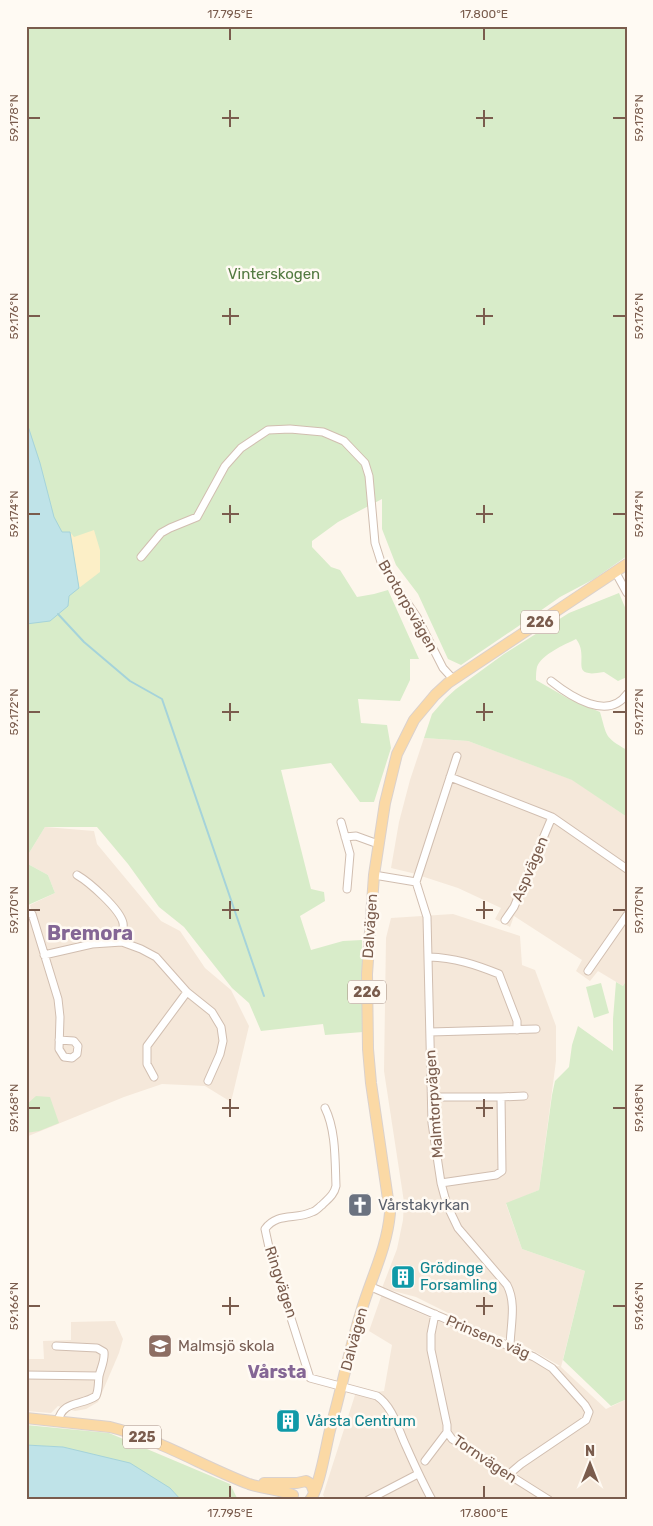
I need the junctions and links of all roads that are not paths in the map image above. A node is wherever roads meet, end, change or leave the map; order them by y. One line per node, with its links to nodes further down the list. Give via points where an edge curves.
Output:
1 (141, 558): 5 (street, Brotorpsvägen, via 161,533 197,517 225,466 241,448 268,430 323,432 344,441 365,463 375,543 382,562 417,617 443,668)
2 (627, 564): 3 (main road, Dalvägen / 226)
3 (616, 573): 4 (street); 5 (main road, Dalvägen / 226)
4 (627, 594)
5 (453, 679): 13 (main road, Dalvägen / 226, via 421,711 402,742 392,768)
6 (551, 682): 7 (street, via 575,697 601,707 619,703)
7 (627, 694)
8 (457, 756): 9 (street)
9 (450, 777): 10 (street, Aspvägen); 17 (street)
10 (552, 817): 14 (street, Aspvägen); 21 (street, Aspvägen, via 514,907)
11 (340, 822): 12 (street)
12 (345, 837): 13 (street, via 356,836); 18 (street, via 350,854)
13 (378, 844): 16 (main road, Dalvägen / 226)
14 (627, 869)
15 (77, 874): 22 (street, via 120,914 124,924)
16 (374, 875): 17 (street); 38 (main road, Dalvägen / 226, via 367,974 368,1049 390,1213 382,1254)
17 (416, 882): 24 (street, Malmtorpvägen, via 427,917)
18 (347, 889)
19 (26, 913): 23 (street, via 32,914)
20 (627, 915): 25 (street)
21 (505, 920)
22 (122, 942): 23 (street, via 92,944); 26 (street, via 156,957)
23 (44, 955): 30 (street, via 58,999)
24 (428, 957): 28 (street, via 451,958 499,974 517,1021); 29 (street, Malmtorpvägen)
25 (588, 971)
26 (187, 992): 31 (street, via 147,1046 147,1064); 32 (street, via 212,1012 221,1027 220,1054)
27 (536, 1029): 28 (street)
28 (517, 1030): 29 (street)
29 (430, 1032): 34 (street, Malmtorpvägen)
30 (60, 1040)
31 (154, 1077)
32 (208, 1081)
33 (524, 1096): 35 (street)
34 (432, 1097): 35 (street); 37 (street, Malmtorpvägen, via 432,1123)
35 (501, 1097): 37 (street, via 502,1171 496,1175)
36 (325, 1108): 44 (street, Ringvägen, via 332,1128 334,1191 312,1213 276,1219 265,1229 310,1378)
37 (441, 1183): 41 (street, Malmtorpvägen, via 458,1228 511,1293)
38 (369, 1286): 39 (street, Prinsens väg); 44 (main road, Dalvägen / 226)
39 (435, 1314): 41 (street, Prinsens väg); 47 (street, Tornvägen, via 431,1350)
40 (56, 1346): 43 (street, via 97,1348 104,1352)
41 (510, 1348): 51 (street, Prinsens väg, via 552,1368 589,1412 586,1420)
42 (26, 1375): 43 (street)
43 (99, 1376): 46 (street, via 96,1396 68,1406 60,1412)
44 (342, 1386): 48 (main road, Dalvägen / 226); 50 (street, via 384,1401 399,1427)
45 (26, 1418): 46 (main road, 225)
46 (58, 1421): 53 (main road, 225, via 124,1430)
47 (447, 1432): 49 (street, Tornvägen); 51 (street, Tornvägen)
48 (324, 1453): 52 (main road, Dalvägen / 226); 55 (main road, Dalvägen / 226)
49 (426, 1461)
50 (418, 1474): 56 (street); 57 (street)
51 (508, 1474): 58 (street, Tornvägen)
52 (301, 1482): 53 (main road, 225); 54 (main road, 225, via 294,1487); 55 (main road, via 311,1484)
53 (251, 1485): 54 (main road, 225)
54 (295, 1497)
55 (313, 1497)
56 (368, 1500)
57 (432, 1500)
58 (549, 1500)

